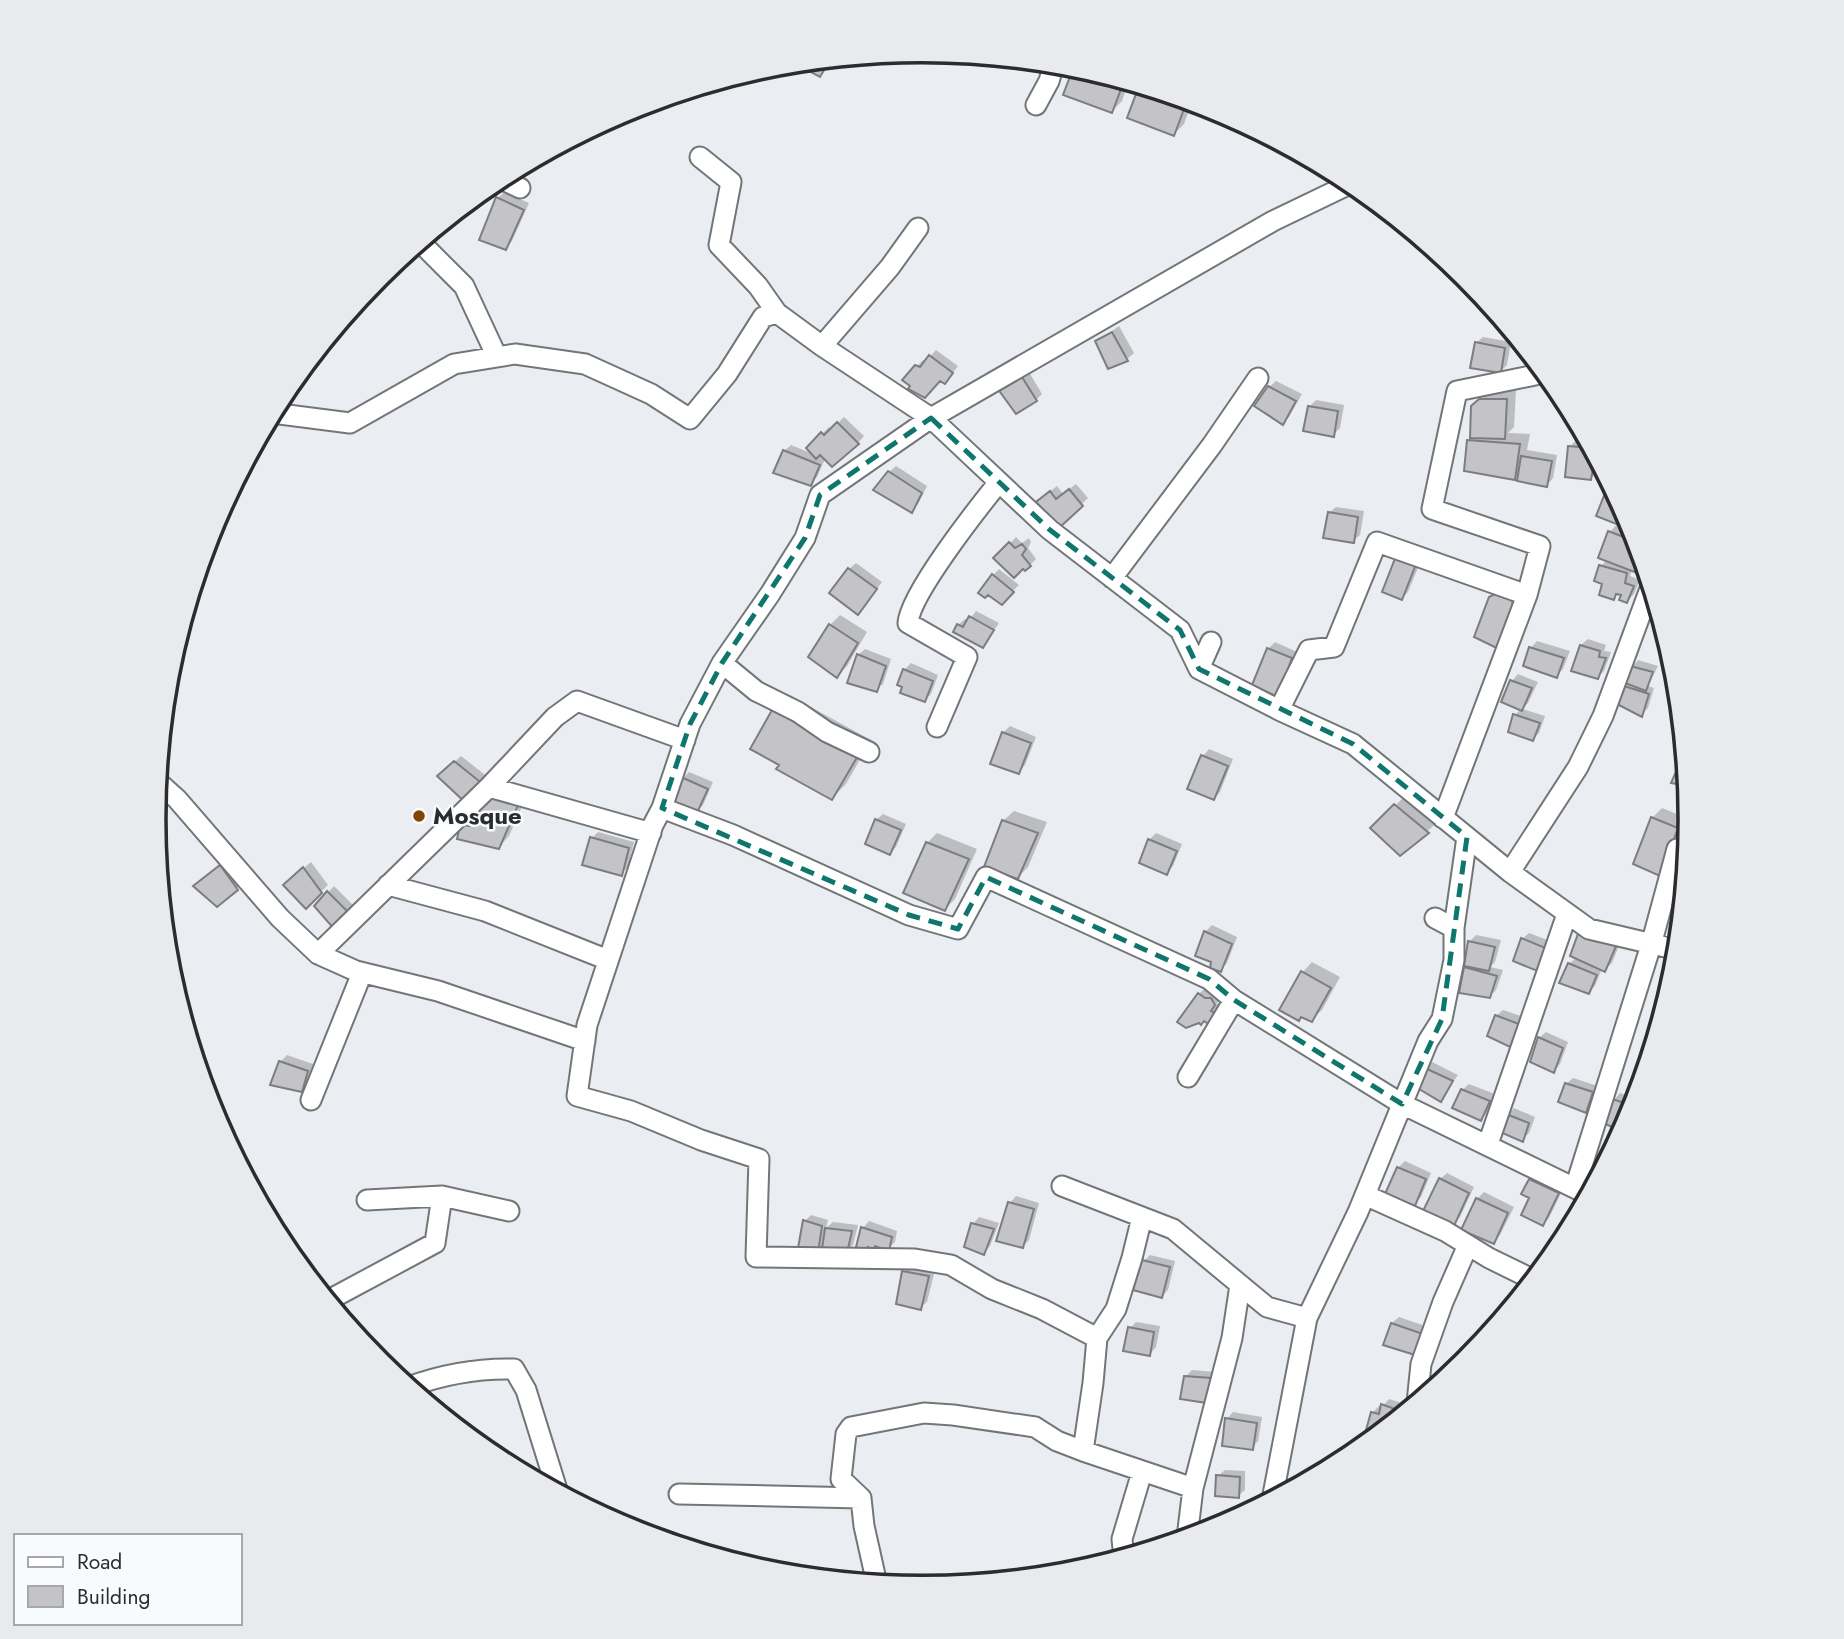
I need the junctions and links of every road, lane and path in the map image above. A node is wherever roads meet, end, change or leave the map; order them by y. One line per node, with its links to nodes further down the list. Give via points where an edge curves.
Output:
1 (1051, 74): 2 (street)
2 (1036, 106)
3 (699, 157): 9 (street, via 731,182 719,246)
4 (512, 184): 5 (street)
5 (520, 188)
6 (1340, 189): 15 (street, via 1273,221)
7 (918, 228): 10 (street)
8 (426, 248): 11 (street, via 464,286)
9 (777, 313): 10 (street); 11 (street, via 763,317 690,419 651,394 585,364 515,354)
10 (822, 346): 15 (street)
11 (497, 357): 14 (street, via 454,364 350,423)
12 (1534, 375): 18 (street, via 1457,391 1433,509 1540,546)
13 (1258, 378): 17 (street)
14 (283, 414)
15 (931, 418): 16 (street); 21 (street, via 820,495 805,538)
16 (999, 482): 17 (street, via 1050,530); 24 (street, via 919,593 908,616 908,623 967,656)
17 (1112, 578): 22 (street, via 1180,630)
18 (1527, 595): 23 (street, via 1377,542 1334,647 1309,650); 30 (street)
19 (1646, 600): 34 (street, via 1603,716 1578,767)
20 (1211, 642): 22 (street)
21 (722, 663): 25 (street); 26 (street, via 757,691)
22 (1199, 669): 23 (street)
23 (1279, 710): 30 (street, via 1353,744)
24 (937, 727)
25 (685, 740): 27 (street, via 577,701 555,717); 29 (street)
26 (869, 752)
27 (489, 787): 31 (street); 35 (street)
28 (167, 790): 41 (street)
29 (662, 808): 31 (street); 44 (street, via 909,915 958,929 986,877 1184,965)
30 (1443, 818): 32 (street)
31 (651, 833): 42 (street)
32 (1467, 837): 34 (street); 38 (street)
33 (1676, 849): 39 (street)
34 (1510, 872): 36 (street)
35 (388, 885): 41 (street); 42 (street, via 485,911)
36 (1567, 914): 39 (street, via 1589,929); 49 (street)
37 (1435, 918): 38 (street)
38 (1454, 928): 48 (street, via 1454,960 1442,1019)
39 (1651, 946): 40 (street); 50 (street)
40 (1667, 948)
41 (318, 954): 43 (street)
42 (608, 960): 45 (street)
43 (362, 973): 45 (street, via 438,990); 47 (street)
44 (1234, 1000): 46 (street); 48 (street)
45 (585, 1041): 63 (street, via 578,1096 759,1159 756,1257 915,1259 951,1265)
46 (1188, 1077)
47 (311, 1100)
48 (1402, 1104): 49 (street); 53 (street)
49 (1488, 1144): 52 (street)
50 (1584, 1185)
51 (1062, 1186): 57 (street)
52 (1581, 1190)
53 (1365, 1195): 58 (street); 62 (street)
54 (442, 1196): 55 (street); 56 (street); 61 (street, via 435,1244)
55 (368, 1200)
56 (509, 1211)
57 (1142, 1217): 60 (street, via 1173,1229); 63 (street, via 1116,1309)
58 (1468, 1245): 59 (street); 65 (street, via 1421,1364)
59 (1525, 1275)
60 (1240, 1285): 62 (street, via 1268,1307); 69 (street, via 1232,1338)
61 (335, 1297)
62 (1307, 1318): 70 (street)
63 (1097, 1338): 66 (street)
64 (418, 1383): 68 (street, via 514,1369 526,1390)
65 (1418, 1390)
66 (1083, 1451): 67 (street); 72 (street, via 1035,1427 953,1415 924,1413 856,1425 846,1434 841,1479)
67 (1142, 1472): 69 (street); 74 (street)
68 (554, 1480)
69 (1193, 1488): 73 (street)
70 (1274, 1489)
71 (679, 1493): 72 (street)
72 (861, 1498): 75 (street)
73 (1188, 1527)
74 (1123, 1549)
75 (875, 1574)

